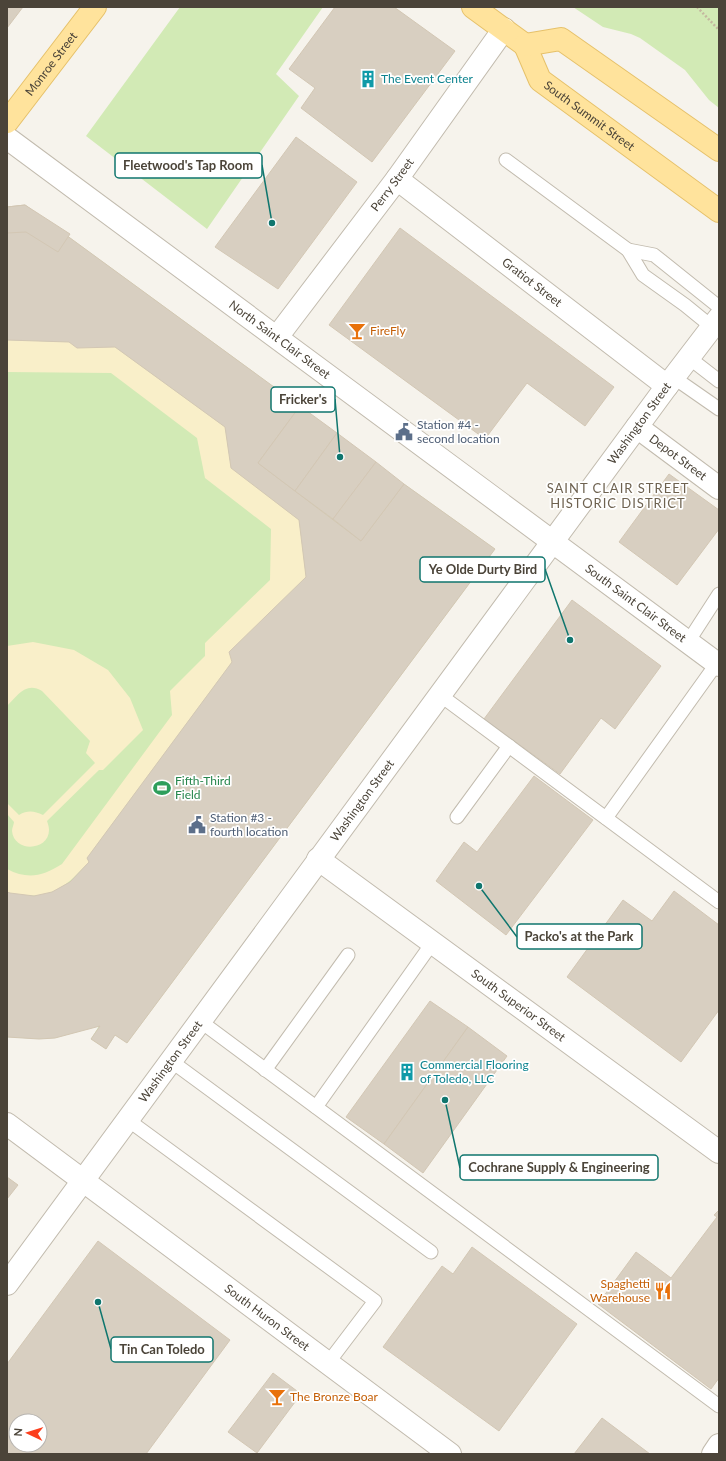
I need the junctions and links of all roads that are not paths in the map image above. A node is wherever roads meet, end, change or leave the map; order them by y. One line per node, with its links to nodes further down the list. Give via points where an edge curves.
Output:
1 (95, 7): 5 (main road, Monroe Street)
2 (473, 7): 3 (main road)
3 (504, 29): 4 (main road); 9 (street, Perry Street)
4 (525, 45): 7 (main road, via 561,39); 10 (main road, South Summit Street, via 540,80)
5 (7, 122)
6 (7, 138): 14 (street, North Saint Clair Street)
7 (719, 150)
8 (506, 160): 11 (lane)
9 (397, 179): 14 (street, Perry Street); 16 (street, Gratiot Street)
10 (719, 211)
11 (628, 250): 12 (lane, via 654,255); 13 (lane, via 643,275 685,306)
12 (719, 307)
13 (715, 323): 15 (street, Washington Street)
14 (277, 337): 21 (street, North Saint Clair Street)
15 (688, 357): 16 (street, Washington Street); 17 (lane)
16 (670, 381): 18 (lane); 19 (street, Washington Street)
17 (719, 381)
18 (719, 409)
19 (637, 427): 20 (street, Depot Street); 21 (street, Washington Street)
20 (719, 488)
21 (553, 542): 23 (street, South Saint Clair Street); 25 (street, Washington Street)
22 (719, 594): 23 (lane)
23 (688, 642): 24 (street, South Saint Clair Street)
24 (718, 664): 28 (lane)
25 (440, 695): 26 (lane); 29 (street, Washington Street)
26 (509, 746): 27 (lane); 28 (lane)
27 (457, 817)
28 (606, 818): 30 (lane)
29 (318, 859): 31 (street, South Superior Street); 33 (street, Washington Street)
30 (719, 902)
31 (433, 942): 36 (lane); 39 (street, South Superior Street)
32 (348, 955): 35 (lane)
33 (200, 1021): 34 (street, Washington Street); 35 (lane)
34 (171, 1061): 37 (street, Washington Street); 41 (lane)
35 (265, 1070): 36 (lane)
36 (316, 1107): 44 (lane)
37 (128, 1120): 40 (street, Washington Street); 43 (lane, via 375,1301)
38 (7, 1124): 40 (street, South Huron Street)
39 (719, 1152)
40 (84, 1181): 42 (street, Washington Street); 43 (street, South Huron Street)
41 (431, 1252)
42 (7, 1284)
43 (328, 1363): 46 (street, South Huron Street)
44 (719, 1406)
45 (719, 1445): 47 (street)
46 (450, 1454)
47 (713, 1454)

